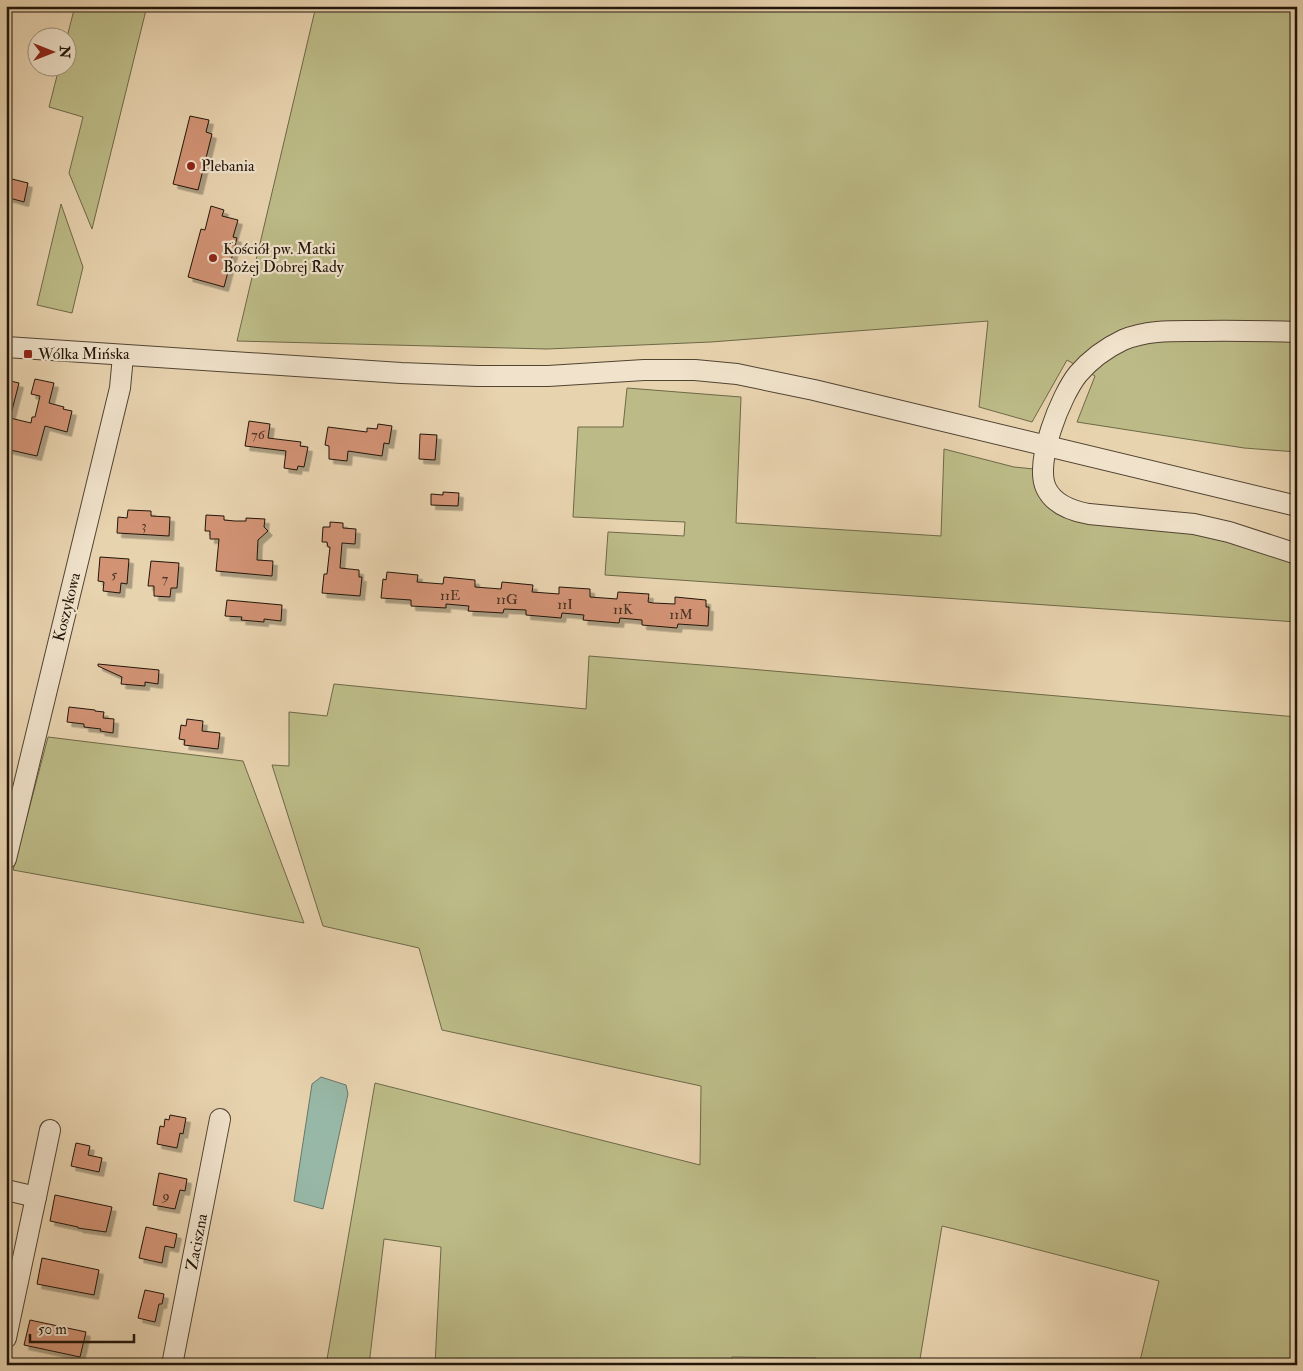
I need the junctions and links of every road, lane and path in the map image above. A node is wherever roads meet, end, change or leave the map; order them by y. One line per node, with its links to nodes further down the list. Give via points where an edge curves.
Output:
1 (1297, 332): 4 (street, via 1161,331 1122,341 1101,353 1077,375 1059,406)
2 (6, 347): 3 (street)
3 (123, 356): 4 (street, via 476,376 712,371 806,388); 7 (street, Koszykowa, via 120,388)
4 (1047, 446): 5 (street); 6 (street, via 1043,466 1046,488 1058,502 1074,512 1194,524)
5 (1297, 506)
6 (1297, 554)
7 (6, 859)
8 (220, 1120): 13 (street, Zaciszna)
9 (50, 1130): 11 (street)
10 (6, 1190): 11 (street)
11 (36, 1197): 12 (street)
12 (6, 1338)
13 (172, 1365)

